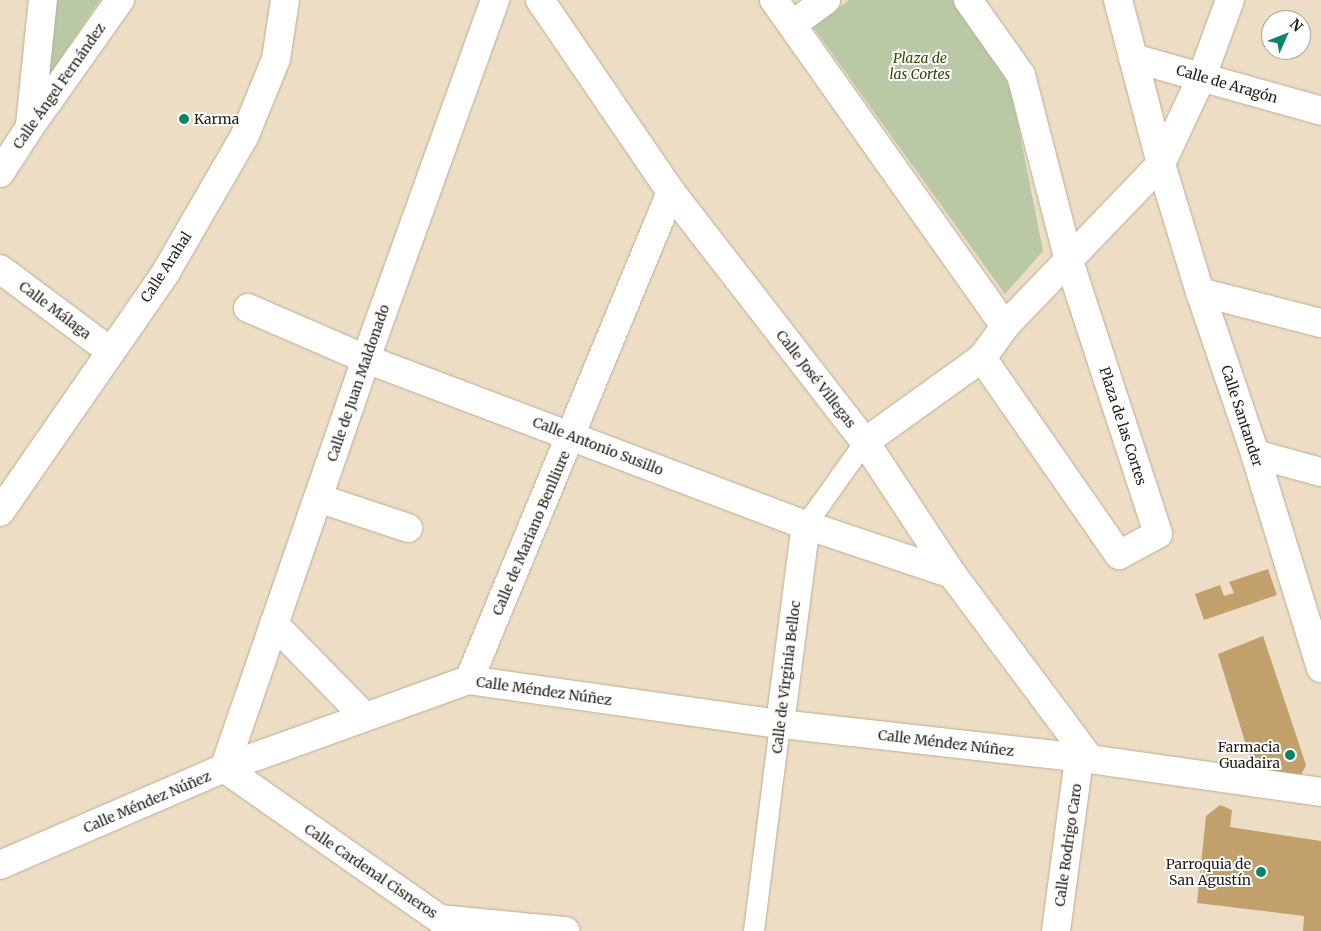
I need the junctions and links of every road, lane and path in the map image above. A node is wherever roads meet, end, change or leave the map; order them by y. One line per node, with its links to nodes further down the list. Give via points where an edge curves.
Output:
1 (43, 0): 15 (street)
2 (120, 0): 15 (street, Calle Ángel Fernández)
3 (285, 0): 25 (street, Calle Arahal, via 276,59 245,135 166,272)
4 (495, 0): 27 (street, Calle de Juan Maldonado)
5 (540, 0): 18 (street, Calle José Villegas)
6 (774, 0): 11 (street)
7 (826, 0): 11 (street)
8 (968, 0): 19 (street, Plaza de las Cortes, via 1021,75)
9 (1118, 0): 12 (street, Calle Santander)
10 (1230, 0): 13 (street)
11 (793, 24): 24 (street)
12 (1133, 58): 13 (street, Calle de Aragón); 16 (street, Calle Santander)
13 (1202, 76): 14 (street, Calle de Aragón); 16 (street)
14 (1321, 111)
15 (30, 127): 17 (street, Calle Ángel Fernández)
16 (1160, 164): 19 (street); 21 (street, Calle Santander)
17 (0, 174)
18 (671, 192): 28 (street, Calle de Mariano Benlliure); 29 (street, Calle José Villegas)
19 (1069, 261): 24 (street); 26 (street, Plaza de las Cortes, via 1158,534 1119,555)
20 (0, 269): 25 (street, Calle Málaga)
21 (1200, 292): 23 (street); 30 (street, Calle Santander)
22 (248, 308): 27 (street, Calle Antonio Susillo)
23 (1321, 323)
24 (1005, 326): 26 (street)
25 (110, 351): 33 (street, Calle Arahal)
26 (982, 358): 29 (street)
27 (366, 359): 28 (street, Calle Antonio Susillo); 32 (street, Calle de Juan Maldonado)
28 (571, 436): 34 (street, Calle Antonio Susillo); 39 (street, Calle de Mariano Benlliure)
29 (865, 442): 34 (street, Calle de Virginia Belloc); 36 (street, Calle José Villegas)
30 (1255, 454): 31 (street); 38 (street, Calle Santander)
31 (1321, 472)
32 (318, 498): 35 (street); 37 (street, Calle de Juan Maldonado)
33 (0, 512)
34 (806, 525): 36 (street, Calle Antonio Susillo); 41 (street, Calle de Virginia Belloc)
35 (408, 528)
36 (952, 574): 42 (street, Calle José Villegas)
37 (274, 624): 40 (street); 43 (street, Calle de Juan Maldonado)
38 (1321, 668)
39 (470, 680): 40 (street, Calle Méndez Núñez); 41 (street, Calle Méndez Núñez)
40 (365, 717): 43 (street, Calle Méndez Núñez)
41 (780, 724): 42 (street, Calle Méndez Núñez); 47 (street, Calle de Virginia Belloc)
42 (1085, 759): 44 (street, Calle Méndez Núñez); 48 (street, Calle Rodrigo Caro)
43 (224, 768): 45 (street, Calle Méndez Núñez); 46 (street, Calle Cardenal Cisneros, via 440,919)
44 (1321, 792)
45 (0, 865)
46 (565, 931)
47 (754, 931)
48 (1056, 931)

